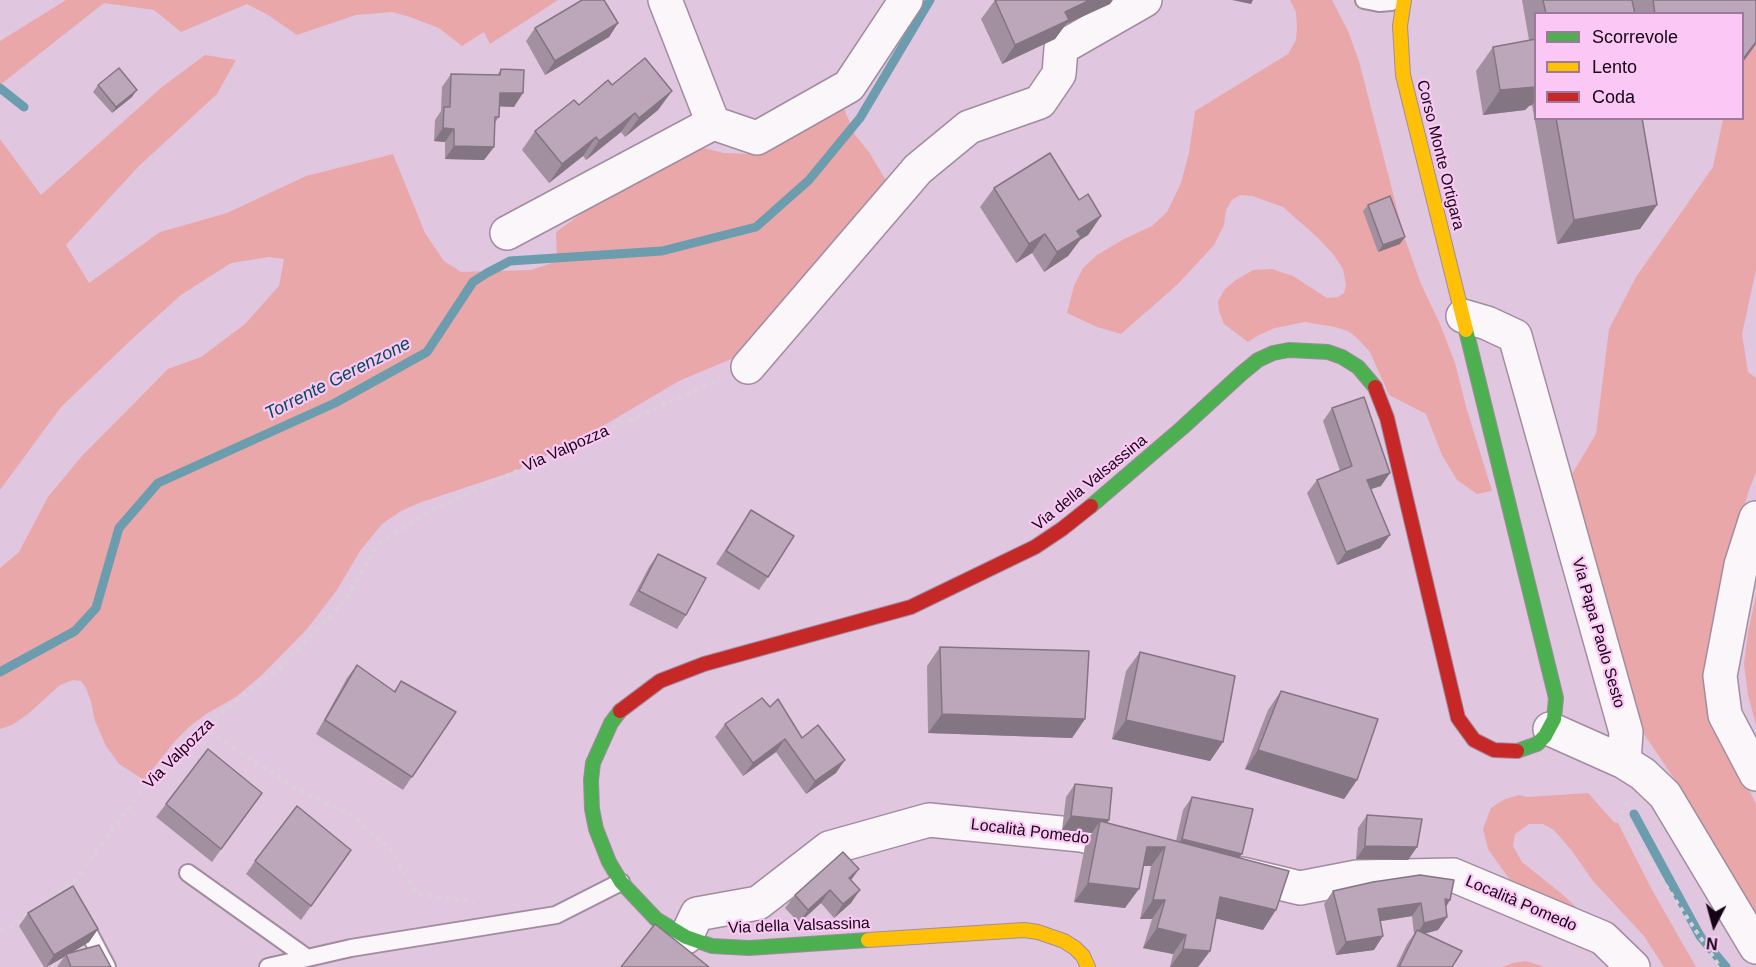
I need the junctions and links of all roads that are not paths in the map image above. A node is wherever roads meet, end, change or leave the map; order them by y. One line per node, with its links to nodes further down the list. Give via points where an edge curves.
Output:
1 (665, 0): 7 (street)
2 (906, 0): 7 (street, via 849,86 757,138)
3 (1144, 0): 10 (street, via 1061,48 1059,74 1040,102 969,127 918,169)
4 (1364, 0): 5 (lane)
5 (1395, 0)
6 (1404, 0): 9 (main road, Corso Monte Ortigara, via 1400,34 1403,75)
7 (713, 123): 8 (street)
8 (507, 233)
9 (1463, 316): 12 (main road, via 1556,698); 13 (street, Via Papa Paolo Sesto, via 1515,336)
10 (748, 367)
11 (1756, 518): 14 (street, via 1741,565 1720,676 1725,715)
12 (1550, 729): 13 (street); 18 (main road, Via della Valsassina, via 1537,744 1506,752 1484,747 1464,728 1458,718 1387,418 1375,386 1358,367 1342,357 1328,352 1289,350 1258,360 1104,496 1027,551 911,607 690,668 635,698 607,730 592,763 596,830)
13 (1633, 768): 21 (street, via 1665,795)
14 (1756, 774)
15 (1162, 855): 20 (street, Località Pomedo, via 1081,835 929,820 829,848 758,903 697,914)
16 (1219, 869): 26 (street, Località Pomedo, via 1300,888 1357,877 1453,875 1603,938)
17 (188, 873): 22 (lane)
18 (621, 882): 20 (main road, Via della Valsassina, via 656,919); 22 (lane, via 556,915)
19 (88, 931): 23 (lane)
20 (686, 937): 25 (main road, Via della Valsassina, via 711,946 749,948 1023,930 1064,941 1083,956)
21 (1756, 947)
22 (306, 957): 24 (lane)
23 (106, 967)
24 (268, 967)
25 (1088, 967)
26 (1633, 967)

